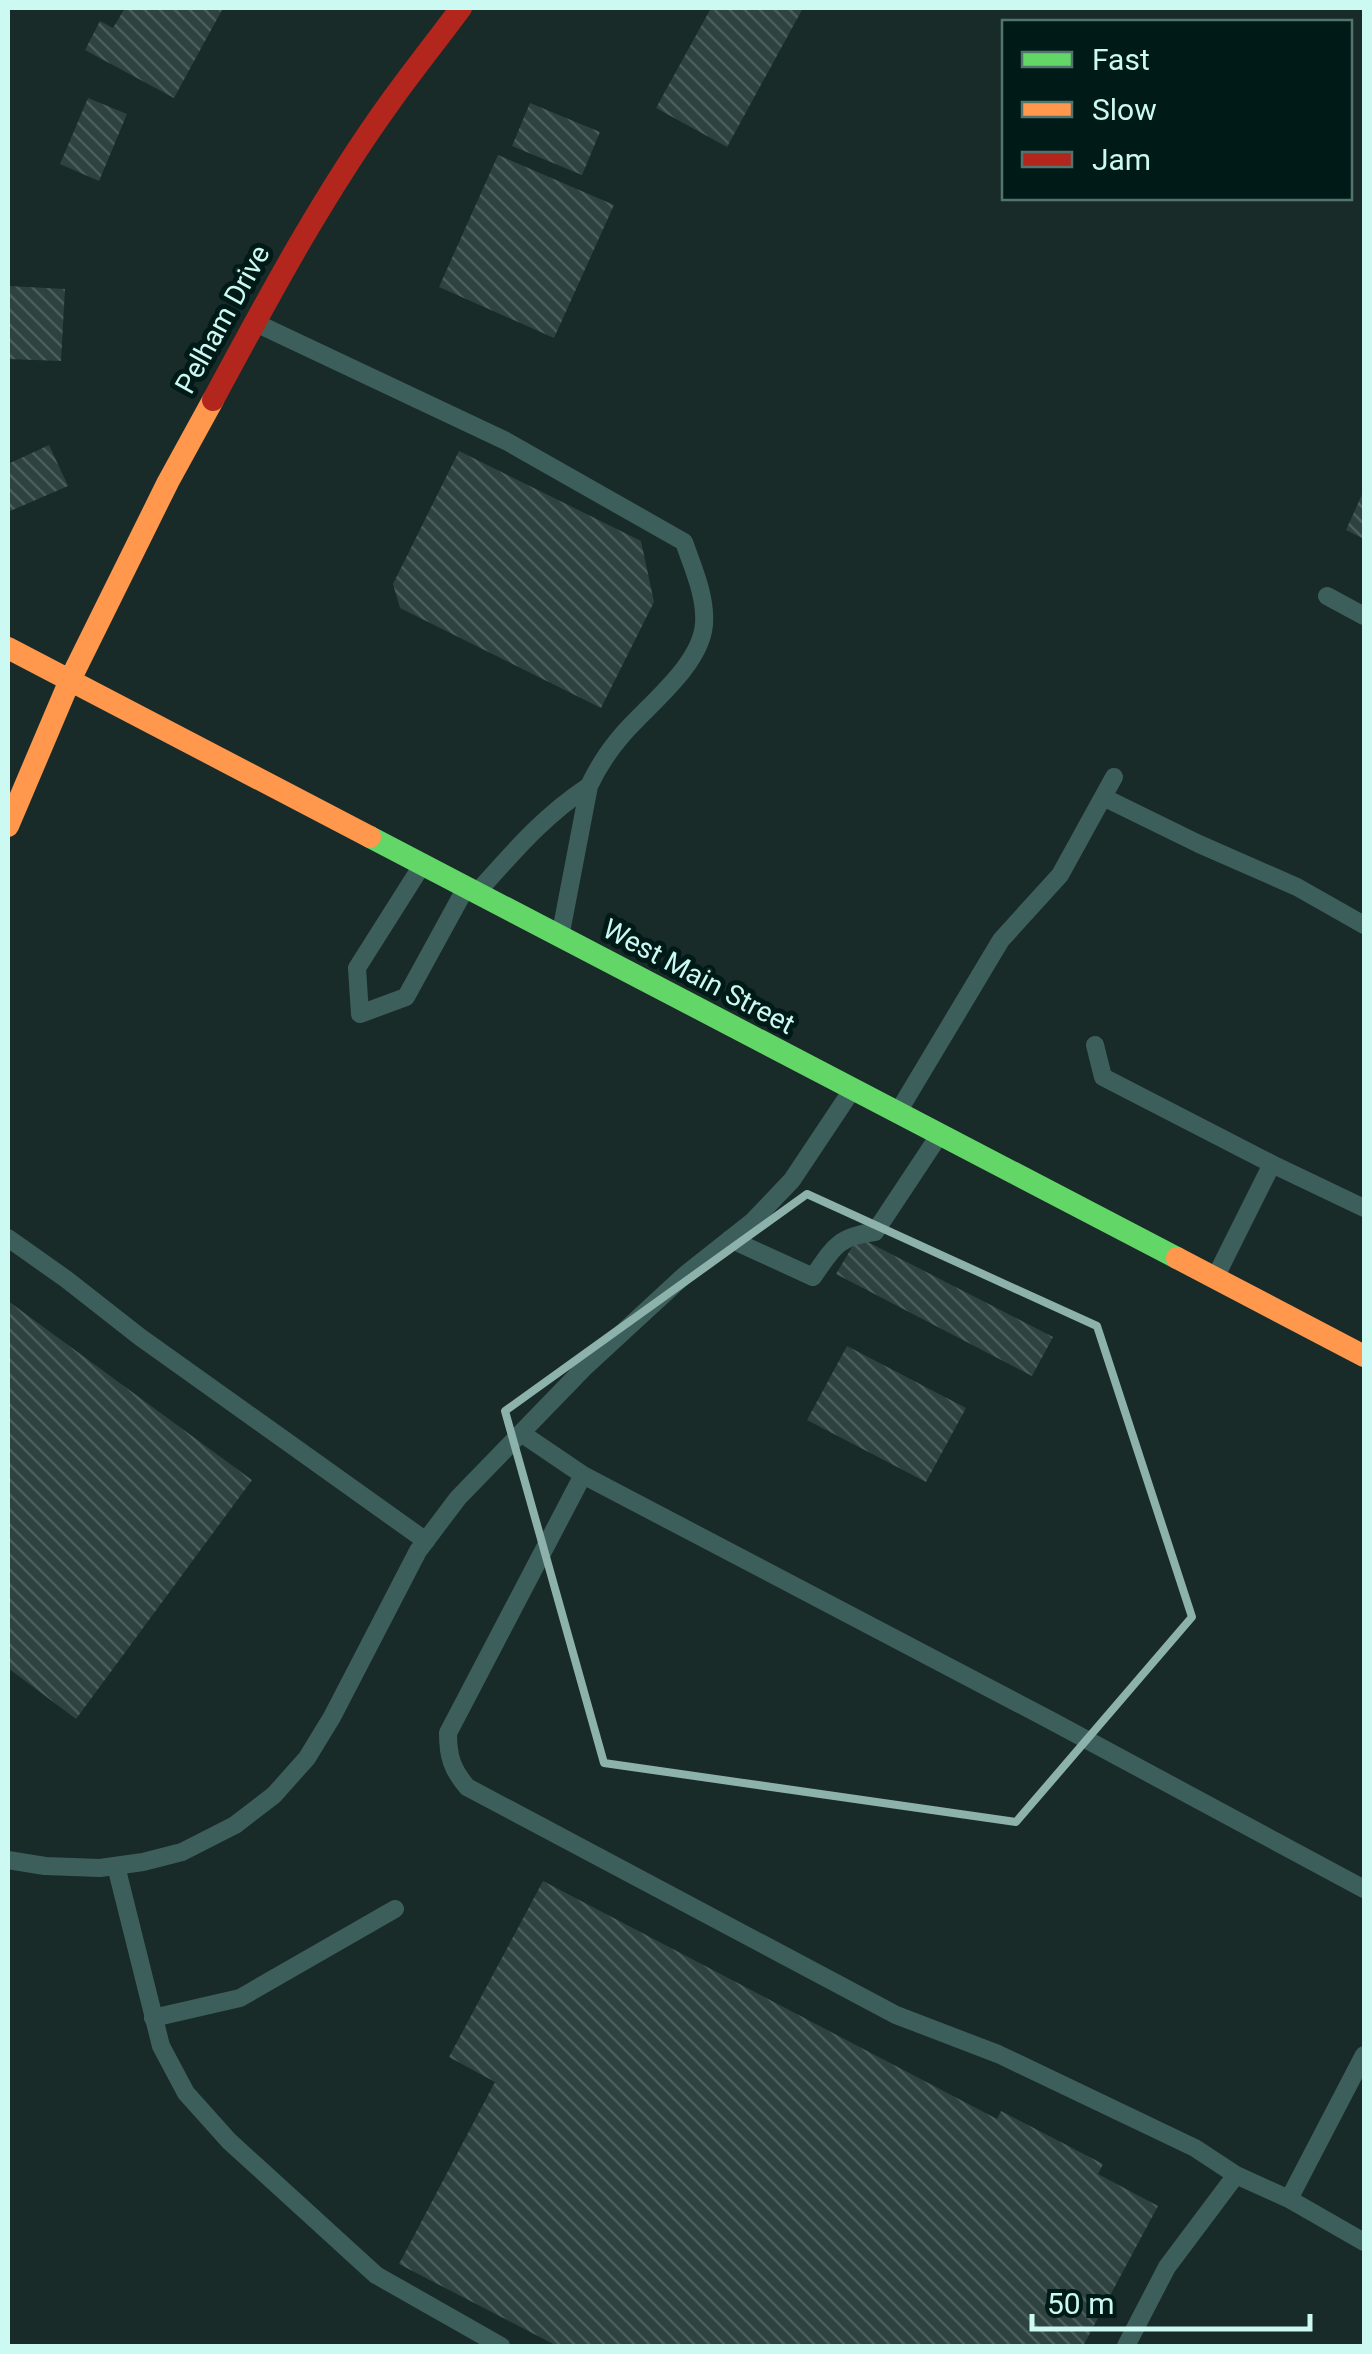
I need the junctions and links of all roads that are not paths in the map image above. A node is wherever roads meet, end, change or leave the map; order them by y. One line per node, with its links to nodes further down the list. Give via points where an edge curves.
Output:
1 (461, 8): 2 (main road, Pelham Drive, via 358,150)
2 (254, 322): 6 (main road, Pelham Drive); 9 (lane, via 506,441 684,542 703,603 700,644 621,736)
3 (1327, 596): 4 (lane)
4 (1364, 616)
5 (8, 648): 6 (main road, West Main Street)
6 (70, 680): 7 (main road); 11 (main road, Pelham Drive); 12 (main road, West Main Street)
7 (32, 714)
8 (1114, 777): 10 (lane)
9 (589, 786): 13 (lane, via 561,804); 15 (lane)
10 (1103, 797): 14 (lane, via 1297,886); 18 (lane, via 1060,875 1001,940)
11 (8, 826)
12 (422, 865): 13 (main road, West Main Street); 13 (lane, via 357,968 360,1014 406,997)
13 (471, 891): 15 (main road, West Main Street)
14 (1364, 925)
15 (560, 937): 17 (main road, West Main Street)
16 (1096, 1044): 20 (lane, via 1103,1077)
17 (852, 1090): 18 (main road, West Main Street); 23 (lane, via 792,1180)
18 (898, 1114): 19 (main road, West Main Street)
19 (940, 1135): 23 (lane, via 876,1232 841,1240 812,1277); 24 (main road, West Main Street)
20 (1272, 1164): 21 (lane); 24 (lane)
21 (1364, 1208)
22 (8, 1238): 28 (lane)
23 (730, 1239): 26 (lane, via 584,1368)
24 (1214, 1279): 25 (main road, West Main Street)
25 (1364, 1356)
26 (521, 1434): 27 (lane); 28 (lane, via 458,1498)
27 (583, 1475): 31 (lane); 35 (lane, via 448,1734 453,1770 467,1787 896,2016 998,2054 1194,2148)
28 (426, 1542): 30 (lane, via 332,1717 274,1794 236,1825 182,1852)
29 (8, 1860): 30 (lane)
30 (116, 1866): 33 (lane)
31 (1364, 1888)
32 (395, 1909): 33 (lane, via 240,1998)
33 (154, 2018): 38 (lane, via 186,2093 229,2141 376,2275)
34 (1364, 2055): 36 (lane)
35 (1236, 2175): 36 (lane); 39 (lane, via 1167,2267)
36 (1289, 2200): 37 (lane)
37 (1364, 2242)
38 (501, 2346)
39 (1126, 2346)

